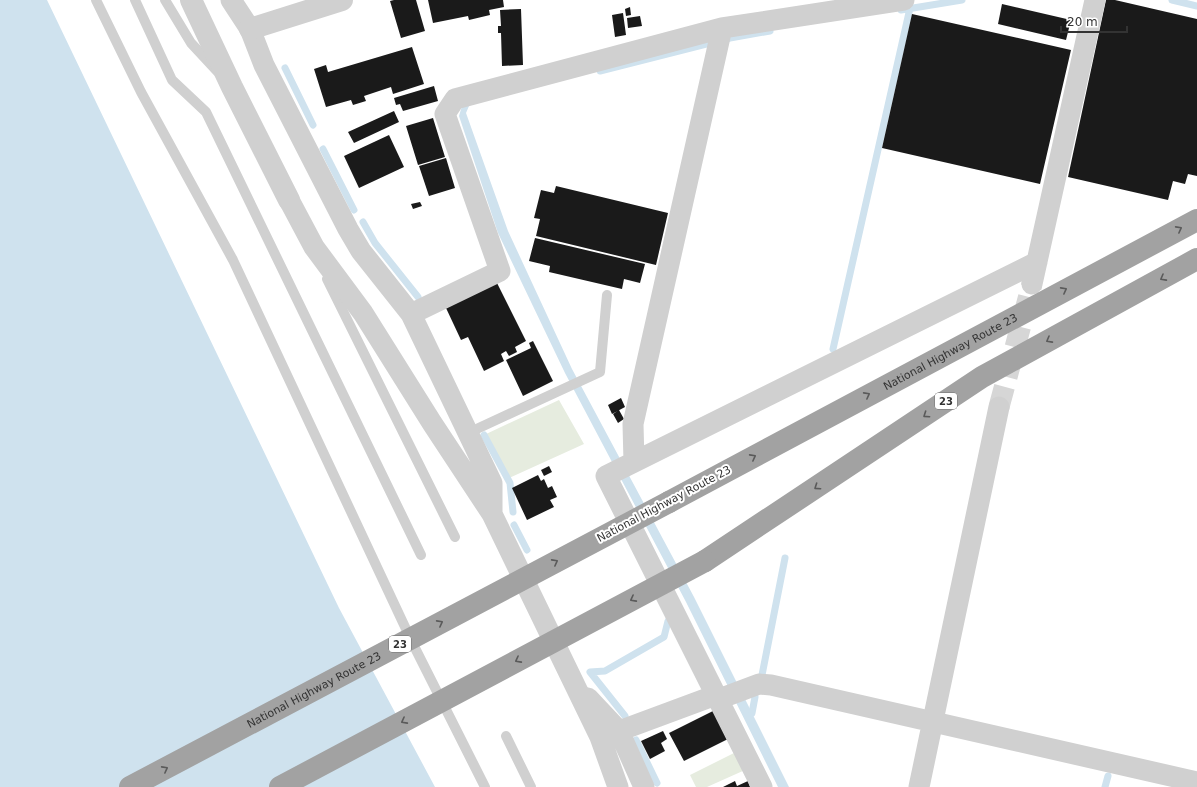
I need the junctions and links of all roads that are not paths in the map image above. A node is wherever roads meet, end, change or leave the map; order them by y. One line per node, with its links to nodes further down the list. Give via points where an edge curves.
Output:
1 (96, 0): 34 (lane, via 141,92 233,260 413,644)
2 (135, 0): 25 (lane, via 172,80 206,112)
3 (164, 0): 11 (lane, via 191,43)
4 (191, 0): 11 (street)
5 (231, 0): 9 (street)
6 (342, 0): 9 (street)
7 (904, 0): 10 (street)
8 (1095, 0): 16 (street)
9 (250, 29): 19 (street, via 264,65 348,229 361,251)
10 (720, 36): 19 (street, via 455,99 445,114 500,271); 22 (street, via 633,424)
11 (232, 87): 12 (street)
12 (289, 200): 14 (street)
13 (1197, 220): 32 (highway, National Highway Route 23 / 23, one-way to 13, bridge)
14 (314, 247): 23 (street, via 363,313); 24 (lane, via 315,254)
15 (1197, 259): 33 (highway, 23, one-way to 33, bridge, via 982,377 705,561)
16 (1037, 262): 17 (street); 22 (street)
17 (1032, 284)
18 (607, 295): 21 (lane, via 600,372)
19 (411, 314): 21 (street)
20 (1000, 407): 28 (street)
21 (468, 433): 23 (street, via 492,484)
22 (631, 463): 27 (street, via 606,476)
23 (492, 514): 26 (street)
24 (455, 537)
25 (421, 555)
26 (574, 682): 29 (street); 36 (street, via 600,737)
27 (727, 695): 28 (street, via 759,684); 29 (street); 38 (street)
28 (934, 723): 31 (street); 39 (street)
29 (619, 731): 37 (street)
30 (506, 736): 35 (lane)
31 (1197, 782)
32 (130, 787)
33 (280, 787)
34 (485, 787)
35 (531, 787)
36 (618, 787)
37 (644, 787)
38 (762, 787)
39 (919, 787)

